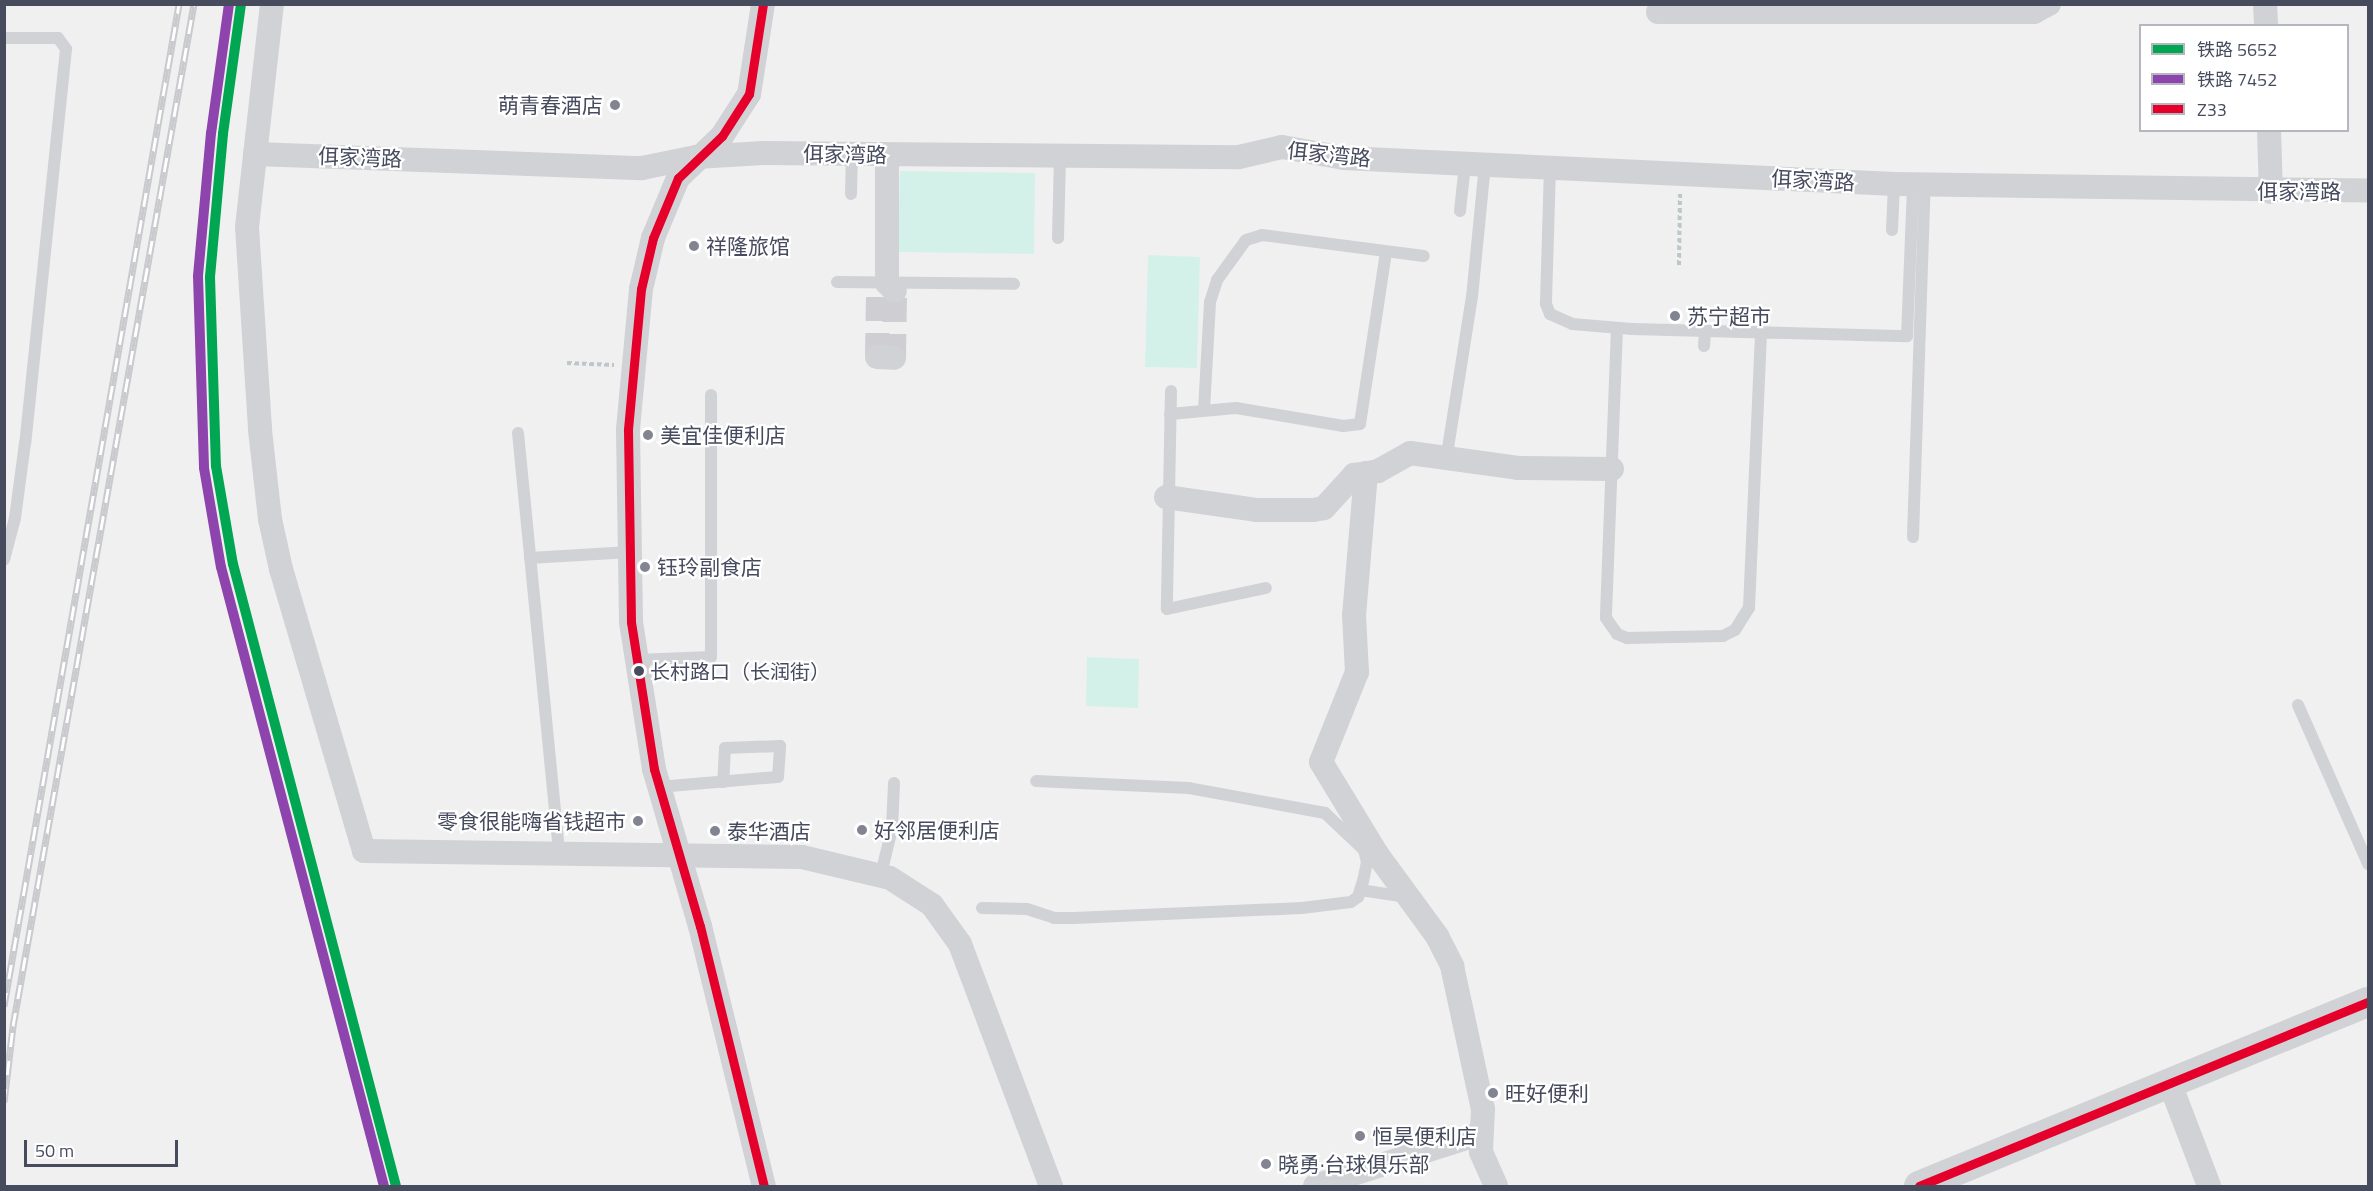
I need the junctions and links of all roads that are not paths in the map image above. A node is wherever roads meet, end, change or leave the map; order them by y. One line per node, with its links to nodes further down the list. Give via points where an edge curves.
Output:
1 (272, 4): 9 (street)
2 (763, 4): 12 (street, via 749,94 722,136)
3 (2049, 4): 5 (street, via 2034,12)
4 (2265, 4): 6 (street)
5 (1659, 12)
6 (2266, 24)
7 (4, 38): 44 (lane, via 58,38 66,49 25,443 15,518)
8 (2269, 132): 18 (street)
9 (255, 154): 12 (street, 佴家湾路, via 642,168); 52 (street, via 247,227 248,288 270,519 281,569 364,851)
10 (852, 154): 11 (street, 佴家湾路); 12 (street, 佴家湾路); 19 (lane)
11 (887, 154): 13 (street, 佴家湾路); 27 (street)
12 (696, 157): 42 (street, via 678,178 667,200 641,289 628,430)
13 (1060, 157): 14 (street, 佴家湾路, via 1239,158 1282,147 1344,158); 22 (lane)
14 (1475, 164): 15 (street, 佴家湾路); 20 (lane); 37 (lane, via 1473,297)
15 (1550, 168): 16 (street, 佴家湾路); 28 (lane, via 1546,304 1550,314 1560,321)
16 (1910, 184): 18 (street, 佴家湾路); 21 (lane); 30 (lane, via 1907,336); 41 (lane)
17 (2368, 191): 18 (street, 佴家湾路)
18 (2271, 192)
19 (851, 194)
20 (1460, 211)
21 (1892, 230)
22 (1058, 238)
23 (1386, 252): 24 (lane); 34 (lane, via 1262,235 1246,240 1217,280 1210,302); 34 (lane, via 1360,424 1343,426 1236,408)
24 (1424, 256)
25 (837, 282): 27 (lane)
26 (1014, 284): 27 (lane)
27 (887, 288)
28 (1617, 328): 29 (lane); 38 (lane)
29 (1705, 331): 30 (lane); 31 (lane)
30 (1761, 334): 38 (lane, via 1752,589 1749,608 1735,630 1723,636 1627,638 1610,627 1606,618)
31 (1704, 346)
32 (1171, 391): 35 (lane)
33 (711, 395): 46 (lane, via 711,657)
34 (1204, 410): 35 (lane)
35 (1170, 414): 40 (lane)
36 (518, 433): 43 (lane)
37 (1448, 448)
38 (1612, 469): 39 (street, via 1518,468 1423,452 1410,453)
39 (1366, 473): 40 (street, via 1354,475 1324,508 1313,510 1256,510); 57 (street, via 1354,615 1357,672 1321,762)
40 (1166, 496): 45 (lane, via 1167,609)
41 (1913, 537)
42 (630, 552): 43 (lane); 46 (street)
43 (530, 558): 52 (lane)
44 (4, 560)
45 (1266, 588)
46 (636, 660): 51 (street)
47 (2298, 705): 54 (lane)
48 (1036, 781): 56 (lane, via 1189,788 1325,813 1364,850 1367,862)
49 (723, 782): 49 (lane, via 778,777 780,746 724,748); 51 (lane)
50 (894, 783): 55 (lane, via 892,829)
51 (658, 787): 53 (street)
52 (559, 852): 53 (street)
53 (677, 856): 55 (street, via 802,857); 62 (street, via 700,926)
54 (2368, 864)
55 (881, 874): 63 (street, via 914,890 949,925 1012,1106)
56 (1360, 890): 57 (lane); 58 (lane, via 1358,897 1344,903 1224,912 1054,918 1027,909)
57 (1407, 897): 61 (street, via 1437,936 1452,966 1483,1110)
58 (982, 908)
59 (2368, 1002): 60 (street)
60 (2169, 1081): 66 (street); 67 (street)
61 (1479, 1134): 64 (street); 65 (street, via 1481,1152)
62 (764, 1186)
63 (1051, 1186)
64 (1315, 1186)
65 (1496, 1186)
66 (1919, 1186)
67 (2209, 1186)

